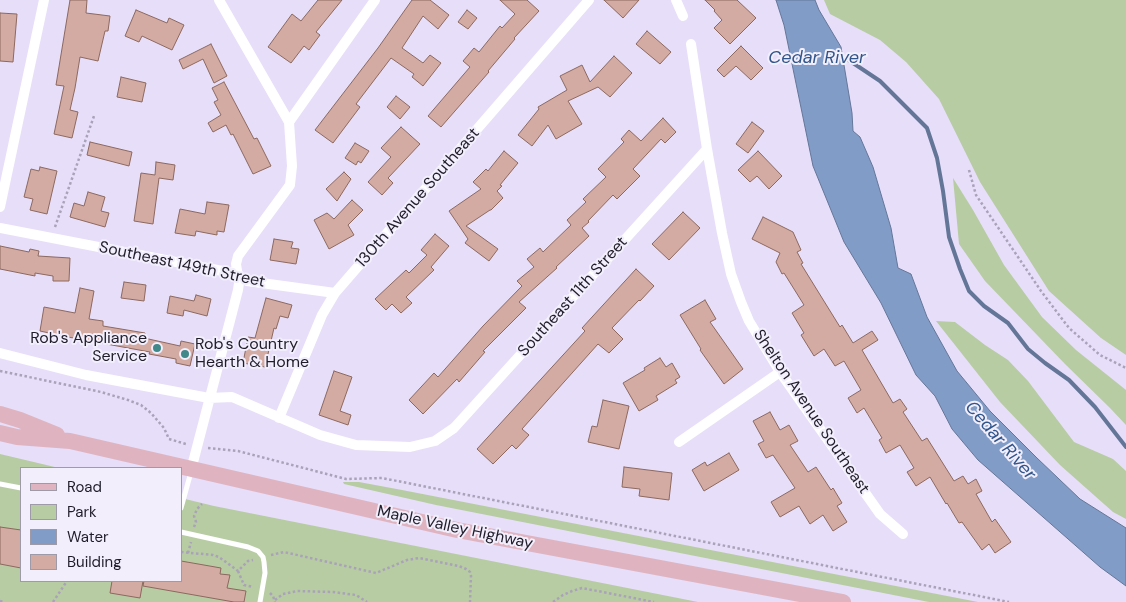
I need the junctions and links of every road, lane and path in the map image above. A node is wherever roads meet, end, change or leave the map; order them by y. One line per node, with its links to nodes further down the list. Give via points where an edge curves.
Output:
1 (44, 0): 12 (street)
2 (219, 0): 9 (street)
3 (376, 0): 9 (street)
4 (590, 0): 16 (street, 130th Avenue Southeast)
5 (676, 0): 6 (street)
6 (683, 16)
7 (692, 44): 10 (street, Shelton Avenue Southeast)
8 (94, 116): 14 (path)
9 (289, 122): 15 (street, via 290,185 238,256)
10 (707, 148): 20 (street, Shelton Avenue Southeast, via 722,233 740,302); 23 (street, Southeast 11th Street, via 454,428 435,440 410,447 356,445)
11 (969, 170): 18 (path, via 976,195 1069,328 1100,355)
12 (0, 207)
13 (0, 228): 14 (street, Southeast 149th Street)
14 (51, 238): 15 (street, Southeast 149th Street)
15 (238, 274): 16 (street, Southeast 149th Street, via 247,281); 21 (street, via 240,283)
16 (336, 294): 23 (street, 130th Avenue Southeast, via 322,315)
17 (0, 354): 21 (street, Southeast 11th Street, via 86,375)
18 (1126, 368)
19 (0, 371): 27 (path, via 128,400 150,413 169,439)
20 (780, 372): 26 (street); 35 (street, Shelton Avenue Southeast, via 880,514)
21 (209, 398): 23 (street, Southeast 11th Street, via 232,396); 27 (street)
22 (0, 414): 25 (main road, Maple Valley Highway)
23 (279, 418)
24 (0, 433): 25 (main road, Maple Valley Highway)
25 (70, 441): 28 (main road, Maple Valley Highway)
26 (679, 442)
27 (197, 447): 30 (street); 49 (path, via 238,451 346,478 382,478)
28 (178, 467)
29 (182, 468): 30 (main road, Maple Valley Highway)
30 (191, 470): 33 (lane); 48 (main road, Maple Valley Highway, via 457,530)
31 (0, 484): 32 (lane)
32 (20, 488)
33 (182, 504)
34 (182, 532): 37 (lane, via 248,547)
35 (903, 534)
36 (182, 552): 37 (path, via 213,555 238,570 248,561)
37 (263, 557): 43 (lane, via 265,573); 45 (path, via 284,552 376,573 419,558 459,566 470,572)
38 (66, 582): 42 (path)
39 (275, 600): 44 (path, via 283,594 297,591 356,595)
40 (0, 601): 41 (path)
41 (4, 602)
42 (53, 602)
43 (260, 602)
44 (367, 602)
45 (470, 602)
46 (554, 602): 47 (path, via 582,588)
47 (654, 602)
48 (843, 602)
49 (1009, 602)

